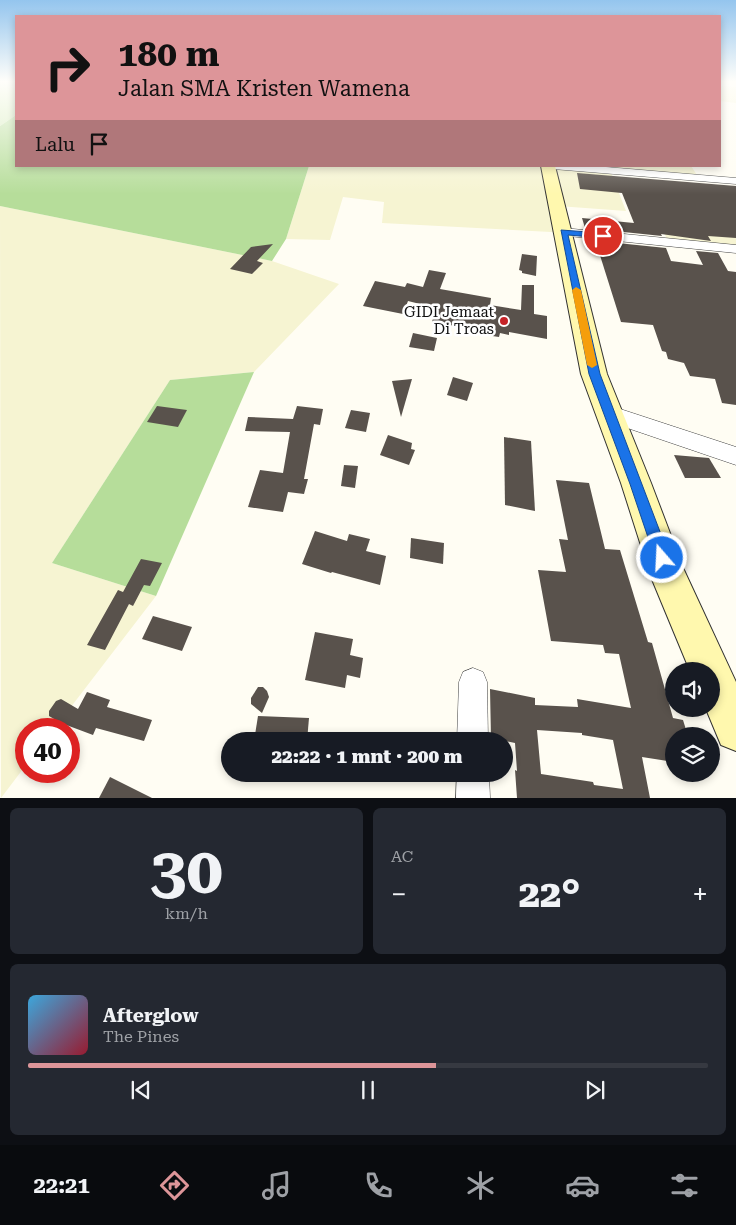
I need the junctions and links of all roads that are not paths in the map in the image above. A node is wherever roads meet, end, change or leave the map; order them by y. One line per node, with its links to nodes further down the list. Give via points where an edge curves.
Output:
1 (548, 167): 4 (street)
2 (565, 167): 3 (street)
3 (736, 181)
4 (564, 232): 5 (street); 6 (street, via 594,374)
5 (736, 249)
6 (608, 413): 7 (street); 8 (street, via 669,577)
7 (736, 456)
8 (707, 662)
9 (473, 682): 12 (street)
10 (720, 693): 11 (street)
11 (736, 730)
12 (473, 732)
13 (473, 782): 14 (street)
14 (473, 798)

